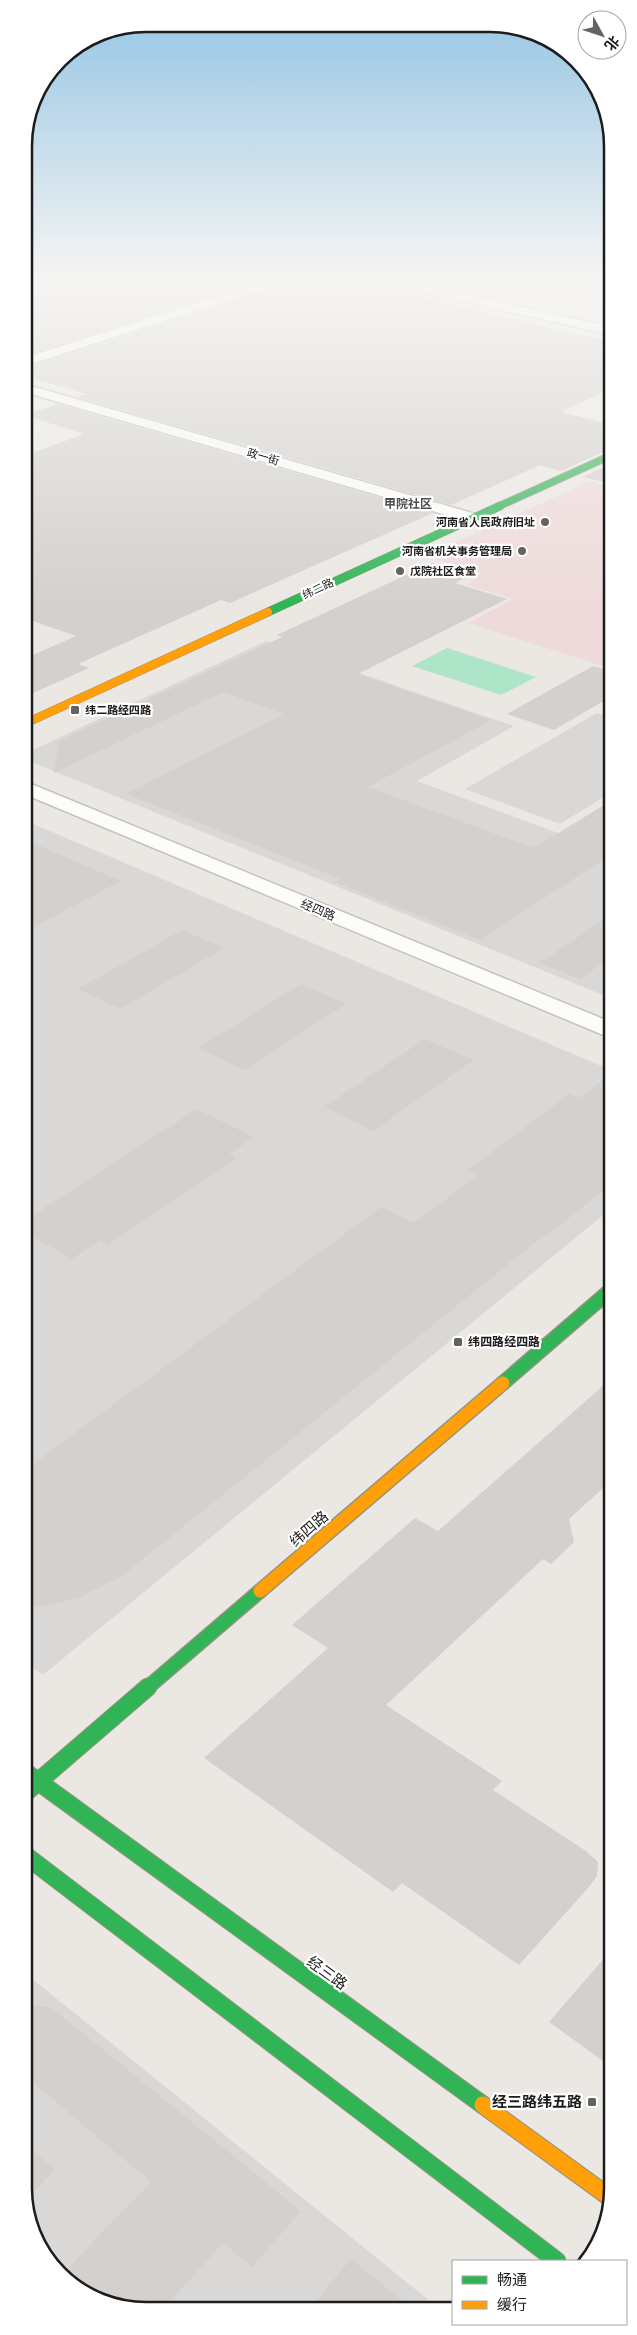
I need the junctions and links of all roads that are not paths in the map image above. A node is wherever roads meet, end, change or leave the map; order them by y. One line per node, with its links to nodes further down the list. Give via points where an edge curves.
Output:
1 (33, 391): 3 (street, 政一街)
2 (604, 459): 3 (street, 纬二路)
3 (473, 518): 4 (street, 纬二路)
4 (33, 720)
5 (33, 792): 6 (street, 经四路)
6 (604, 1029)
7 (604, 1296): 9 (street, 纬四路)
8 (32, 1776): 9 (street, 经三路)
9 (39, 1781): 10 (street, 纬四路); 12 (street, 经三路)
10 (32, 1787)
11 (32, 1860): 13 (street)
12 (604, 2193)
13 (556, 2260)

